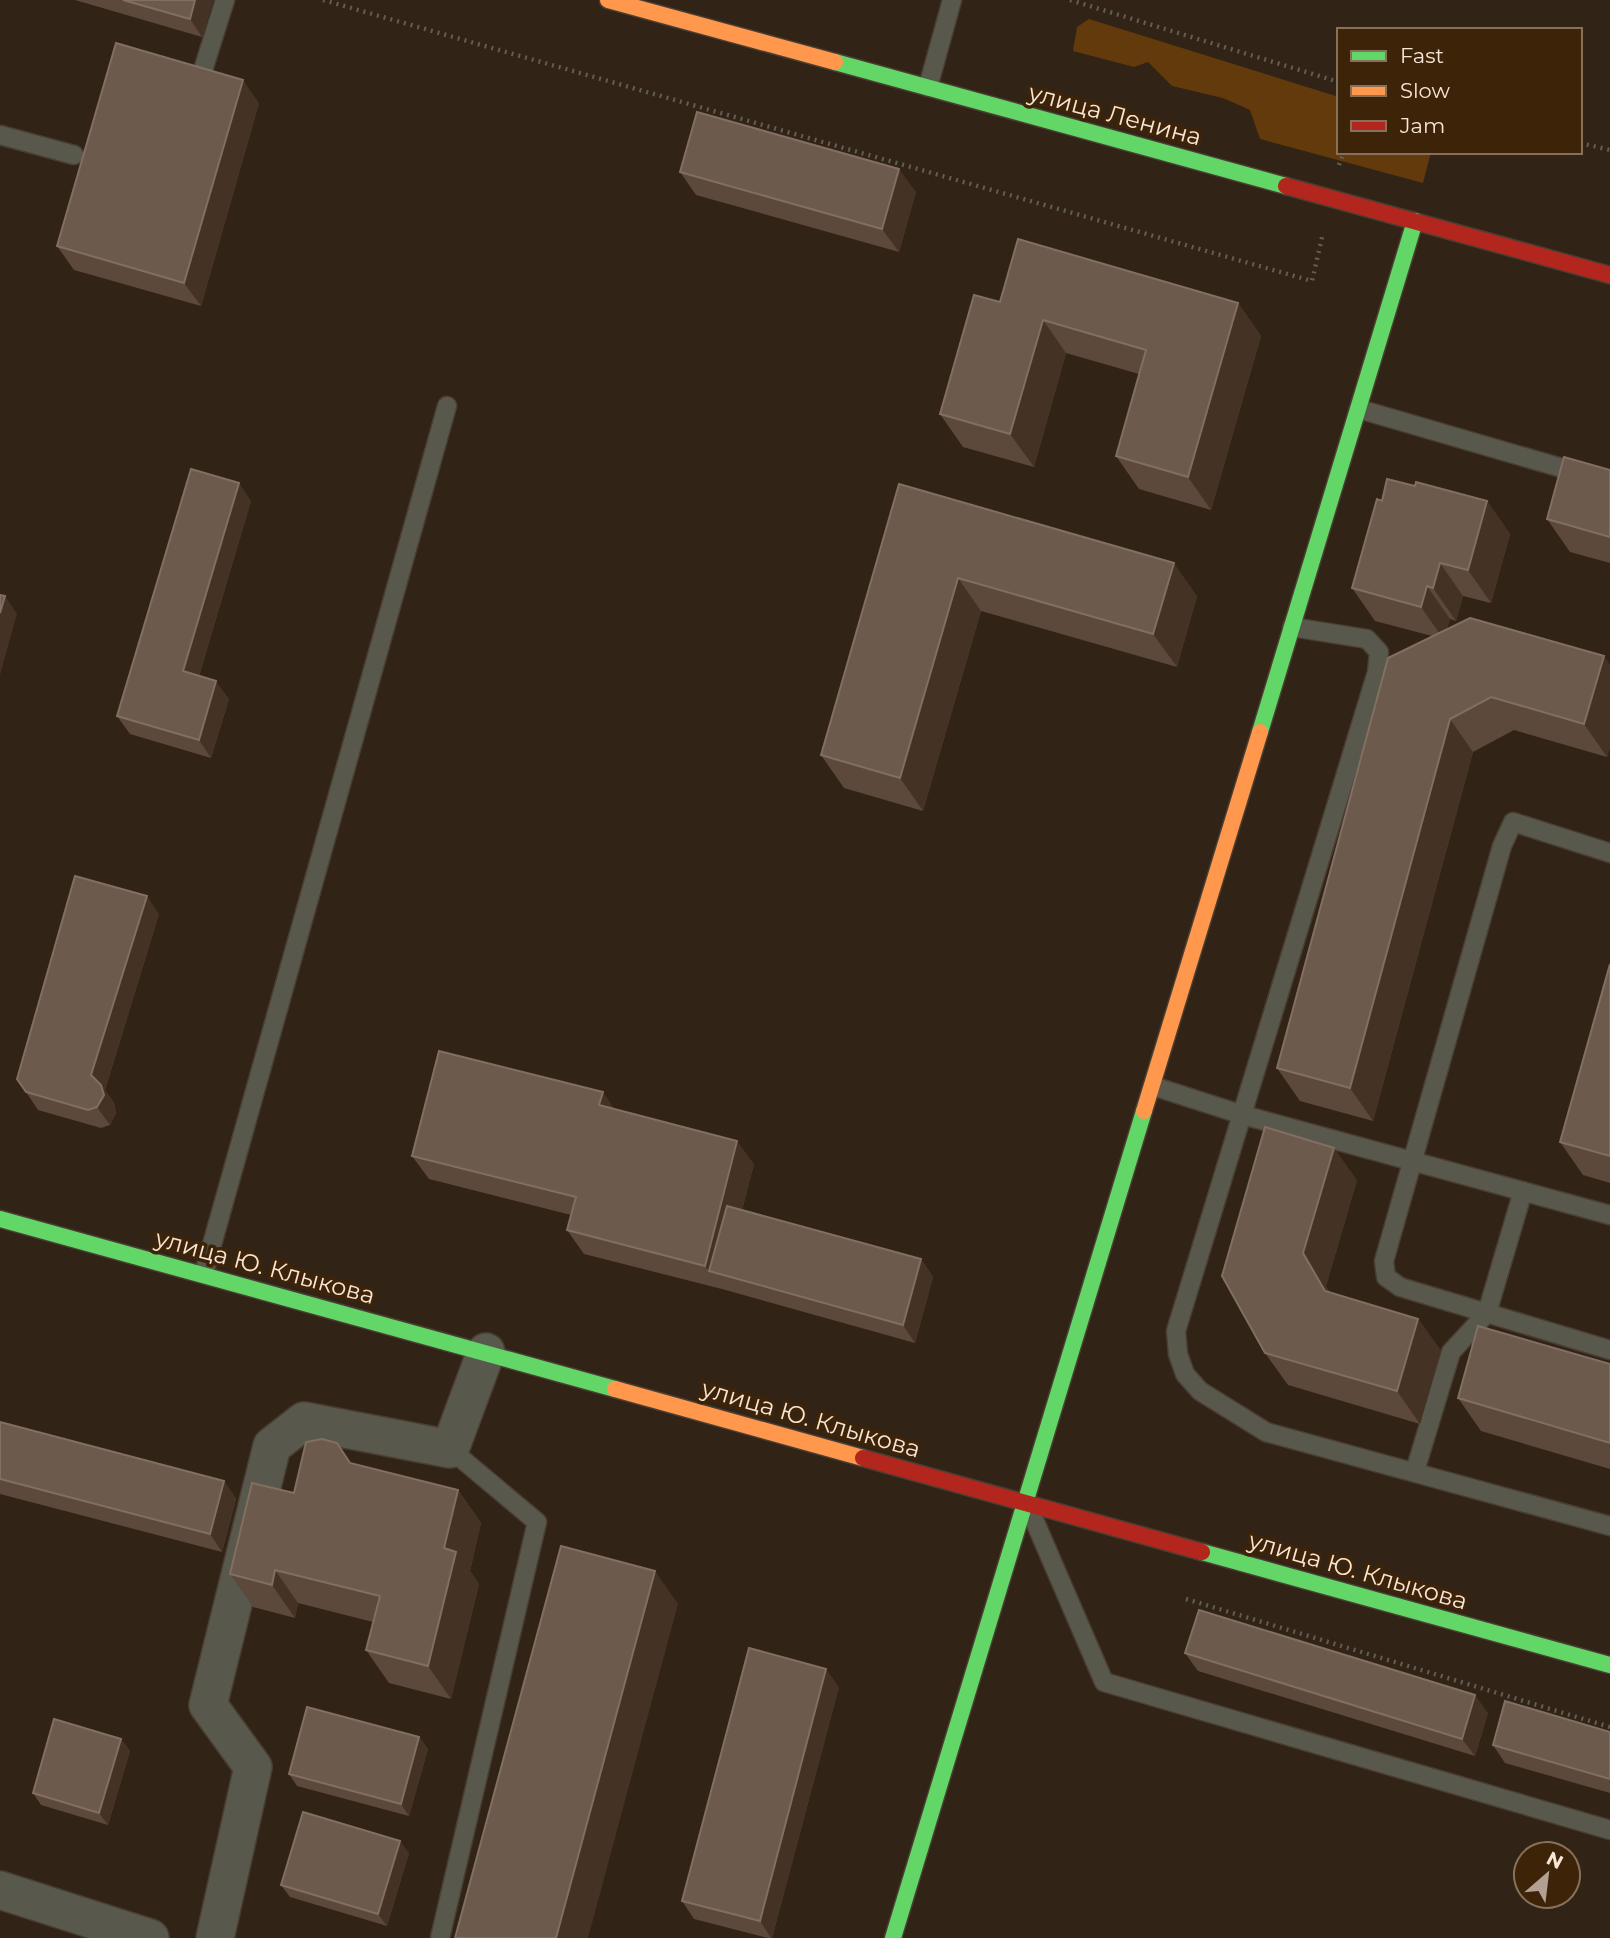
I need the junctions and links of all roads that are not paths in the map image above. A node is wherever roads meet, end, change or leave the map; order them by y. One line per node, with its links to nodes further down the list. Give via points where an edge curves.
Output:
1 (225, 0): 4 (lane)
2 (608, 0): 5 (main road, улица Ленина)
3 (953, 0): 5 (lane)
4 (203, 70)
5 (929, 87): 8 (main road, улица Ленина)
6 (0, 135): 7 (lane)
7 (74, 155)
8 (1415, 221): 9 (main road, улица Ленина); 11 (main road)
9 (1610, 275)
10 (447, 405): 21 (lane)
11 (1359, 409): 12 (lane); 13 (main road)
12 (1610, 482)
13 (1292, 627): 15 (main road); 16 (lane, via 1367,639 1380,652)
14 (1610, 853): 17 (lane, via 1513,822 1502,846)
15 (1153, 1086): 16 (lane); 27 (main road)
16 (1243, 1115): 17 (lane); 26 (lane, via 1177,1331 1185,1374 1200,1391 1266,1432)
17 (1413, 1161): 18 (lane); 22 (lane, via 1384,1261 1386,1277 1400,1287)
18 (1523, 1191): 19 (lane); 22 (lane)
19 (1610, 1215)
20 (0, 1219): 21 (main road, улица Ю. Клыкова)
21 (204, 1273): 24 (main road, улица Ю. Клыкова)
22 (1488, 1313): 23 (lane); 26 (lane, via 1451,1352)
23 (1610, 1350)
24 (486, 1352): 25 (street); 27 (main road, улица Ю. Клыкова)
25 (450, 1449): 33 (street, via 304,1421 272,1447 208,1705 253,1768); 34 (lane, via 537,1522)
26 (1415, 1471): 28 (lane)
27 (1026, 1502): 29 (main road, улица Ю. Клыкова); 30 (lane, via 1104,1682); 35 (main road)
28 (1610, 1526)
29 (1610, 1665)
30 (1610, 1830)
31 (0, 1890): 32 (street)
32 (150, 1938)
33 (215, 1938)
34 (440, 1938)
35 (893, 1938)

